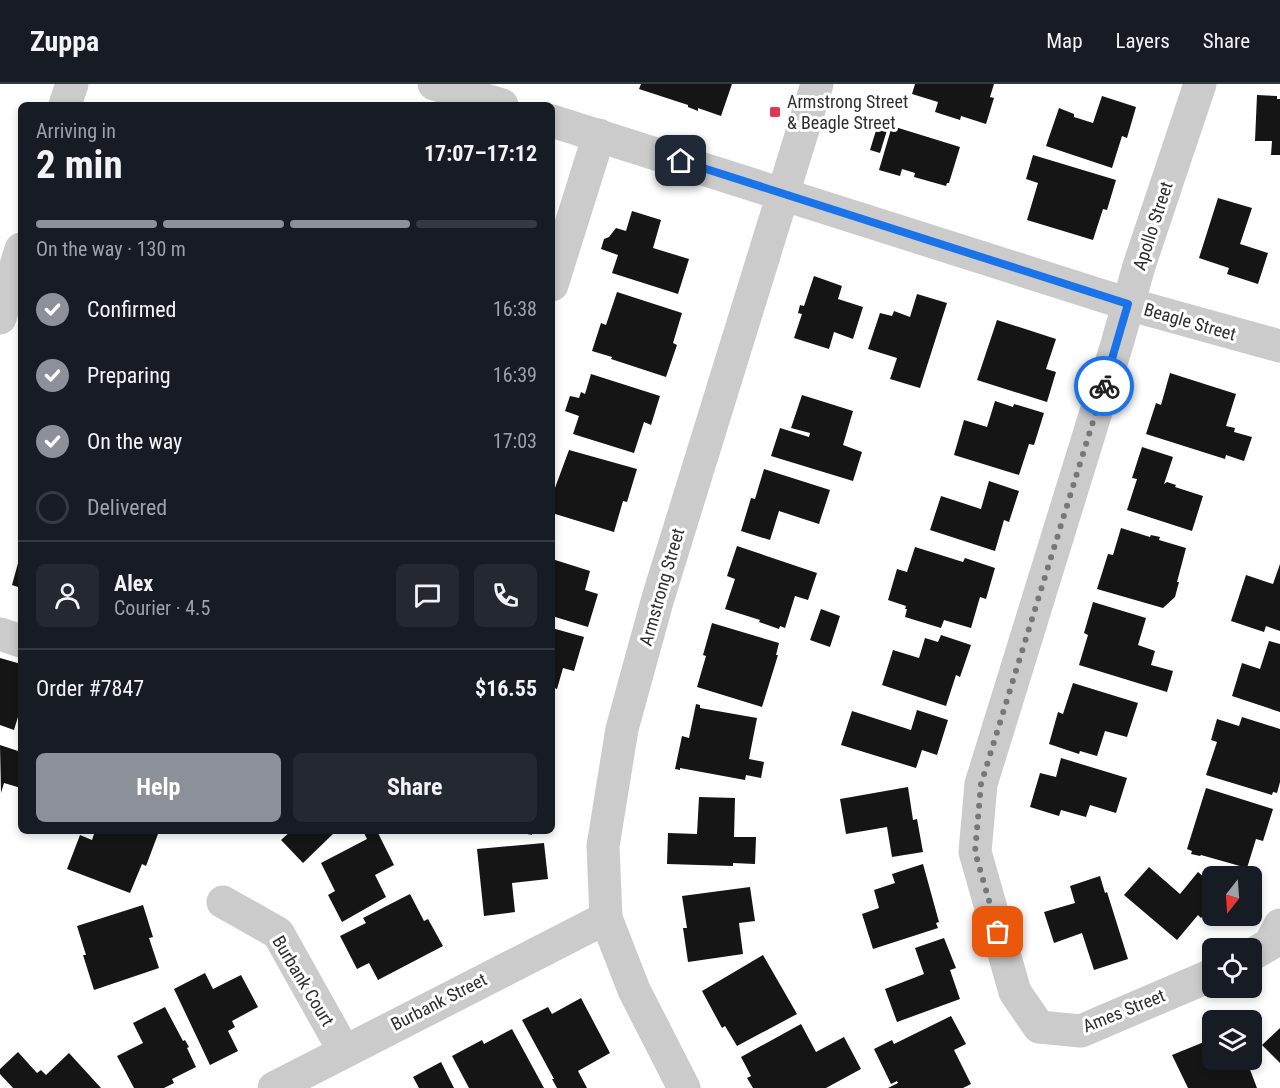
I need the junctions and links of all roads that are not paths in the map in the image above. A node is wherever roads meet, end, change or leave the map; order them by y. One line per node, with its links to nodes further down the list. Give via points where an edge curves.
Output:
1 (72, 84): 5 (street)
2 (817, 84): 9 (street, Armstrong Street)
3 (1200, 84): 12 (street, Apollo Street)
4 (444, 85): 6 (street)
5 (66, 102)
6 (493, 102)
7 (555, 122): 8 (street, Beagle Street)
8 (599, 135): 9 (street, Beagle Street); 11 (street)
9 (782, 192): 12 (street, Beagle Street); 18 (street, Armstrong Street, via 622,729 603,846)
10 (18, 259): 13 (street)
11 (555, 275)
12 (1128, 304): 14 (street, Beagle Street); 22 (street, Apollo Street, via 981,784 975,852)
13 (0, 318)
14 (1280, 346)
15 (0, 634): 16 (street)
16 (18, 640)
17 (223, 902): 23 (street, Burbank Court, via 278,933)
18 (606, 918): 23 (street, Burbank Street); 25 (street, Armstrong Street, via 634,990)
19 (1280, 925): 20 (street, via 1270,944)
20 (1262, 949)
21 (1202, 979): 22 (street, Ames Street, via 1081,1031 1039,1027)
22 (1015, 992)
23 (344, 1051): 24 (street, Burbank Street)
24 (273, 1088)
25 (684, 1088)

